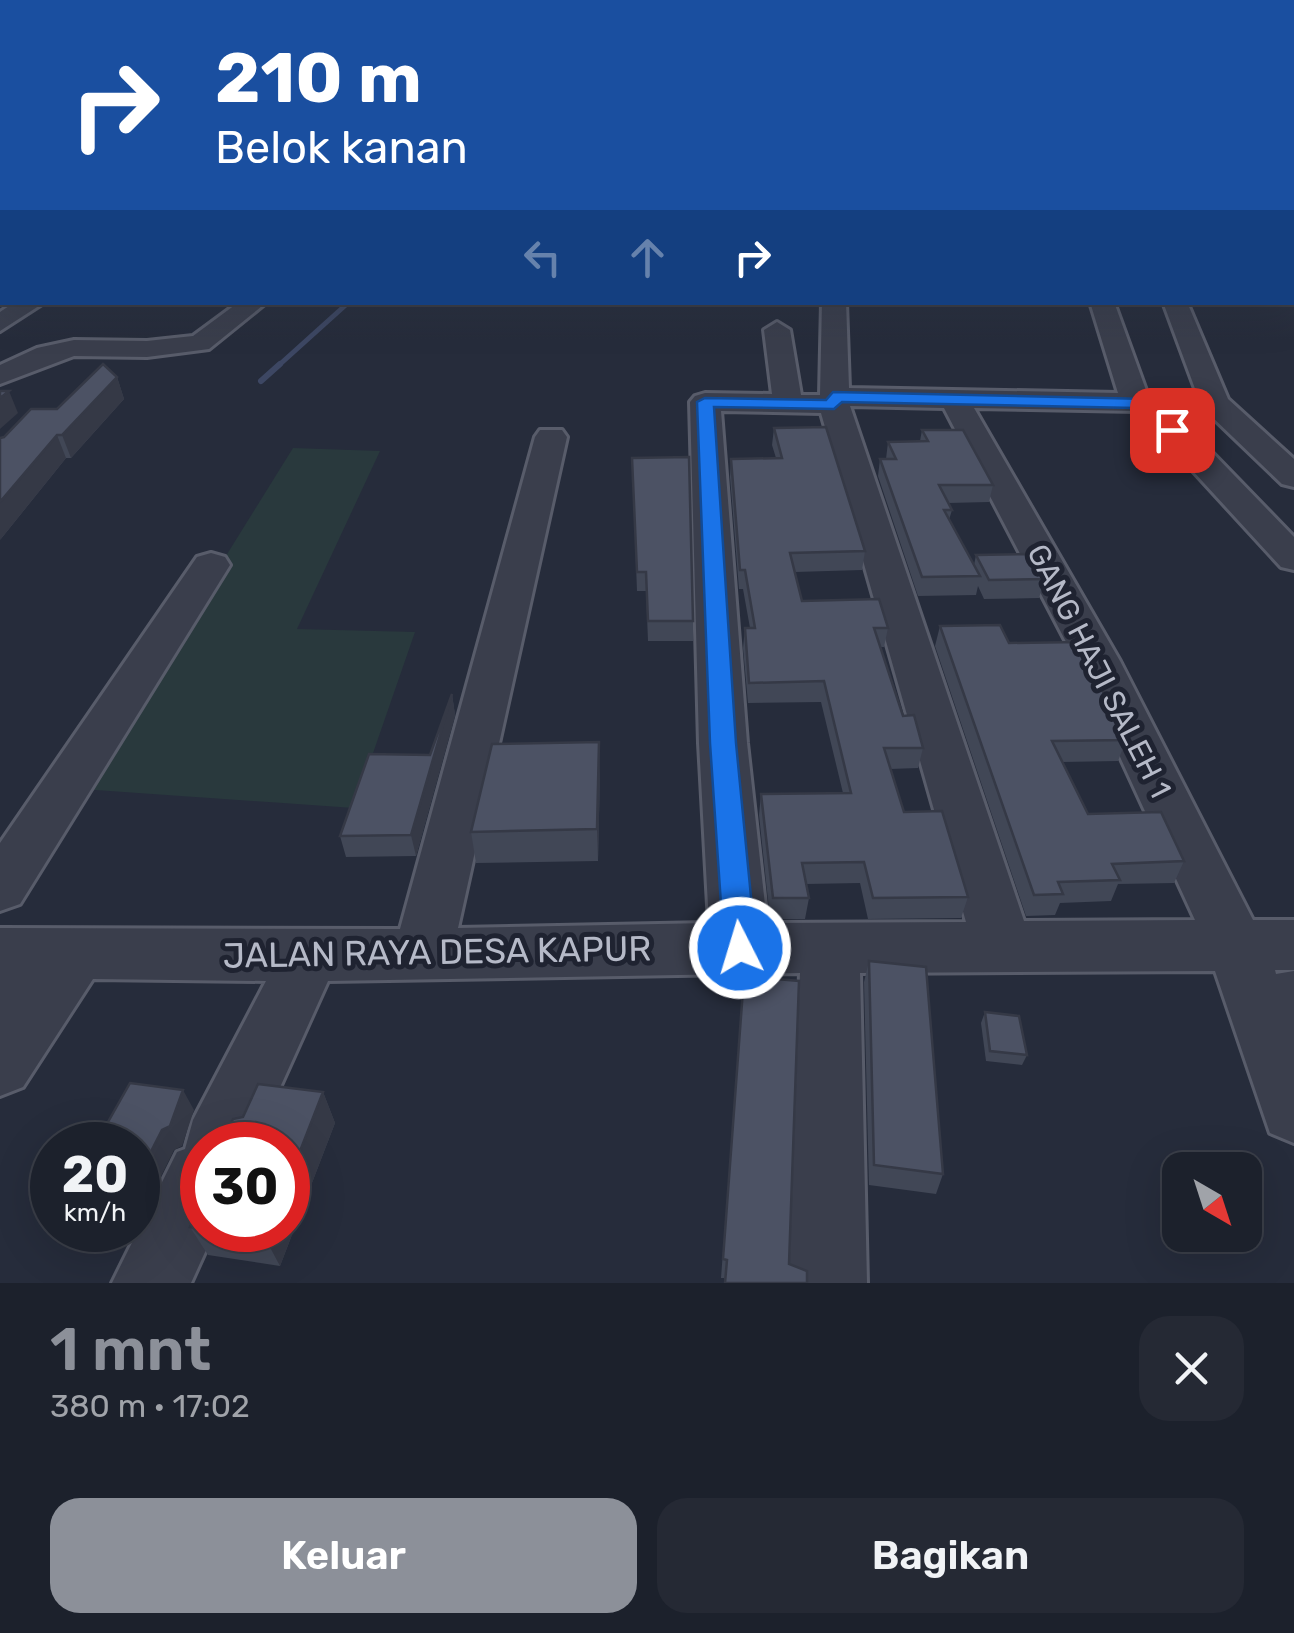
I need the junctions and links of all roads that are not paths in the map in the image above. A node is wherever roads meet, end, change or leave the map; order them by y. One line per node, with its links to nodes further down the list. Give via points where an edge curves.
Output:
1 (28, 305): 6 (street)
2 (251, 305): 8 (street, via 200,343 74,348)
3 (834, 305): 10 (street)
4 (1103, 305): 11 (street)
5 (1176, 305): 12 (street)
6 (0, 322)
7 (777, 330): 13 (street)
8 (0, 376)
9 (955, 400): 10 (street); 11 (street); 25 (street, GANG HAJI SALEH 1)
10 (834, 401): 13 (street); 19 (street)
11 (1142, 403): 12 (street); 16 (street)
12 (1215, 403): 15 (street)
13 (788, 404): 20 (street, via 705,402)
14 (551, 437): 23 (street)
15 (1294, 478)
16 (1294, 559)
17 (211, 565): 18 (street)
18 (0, 888)
19 (1003, 946): 21 (street, JALAN RAYA DESA KAPUR); 25 (street, JALAN RAYA DESA KAPUR)
20 (740, 948): 21 (street, JALAN RAYA DESA KAPUR); 23 (street, JALAN RAYA DESA KAPUR)
21 (830, 950): 32 (street)
22 (0, 953): 26 (street, JALAN RAYA DESA KAPUR)
23 (424, 954): 24 (street, JALAN RAYA DESA KAPUR)
24 (310, 956): 26 (street, JALAN RAYA DESA KAPUR); 29 (street)
25 (1278, 972): 28 (street, GANG HAJI SALEH 1)
26 (43, 979): 27 (street)
27 (0, 1065)
28 (1294, 1110)
29 (229, 1122)
30 (180, 1223): 31 (street)
31 (151, 1283)
32 (828, 1283)

